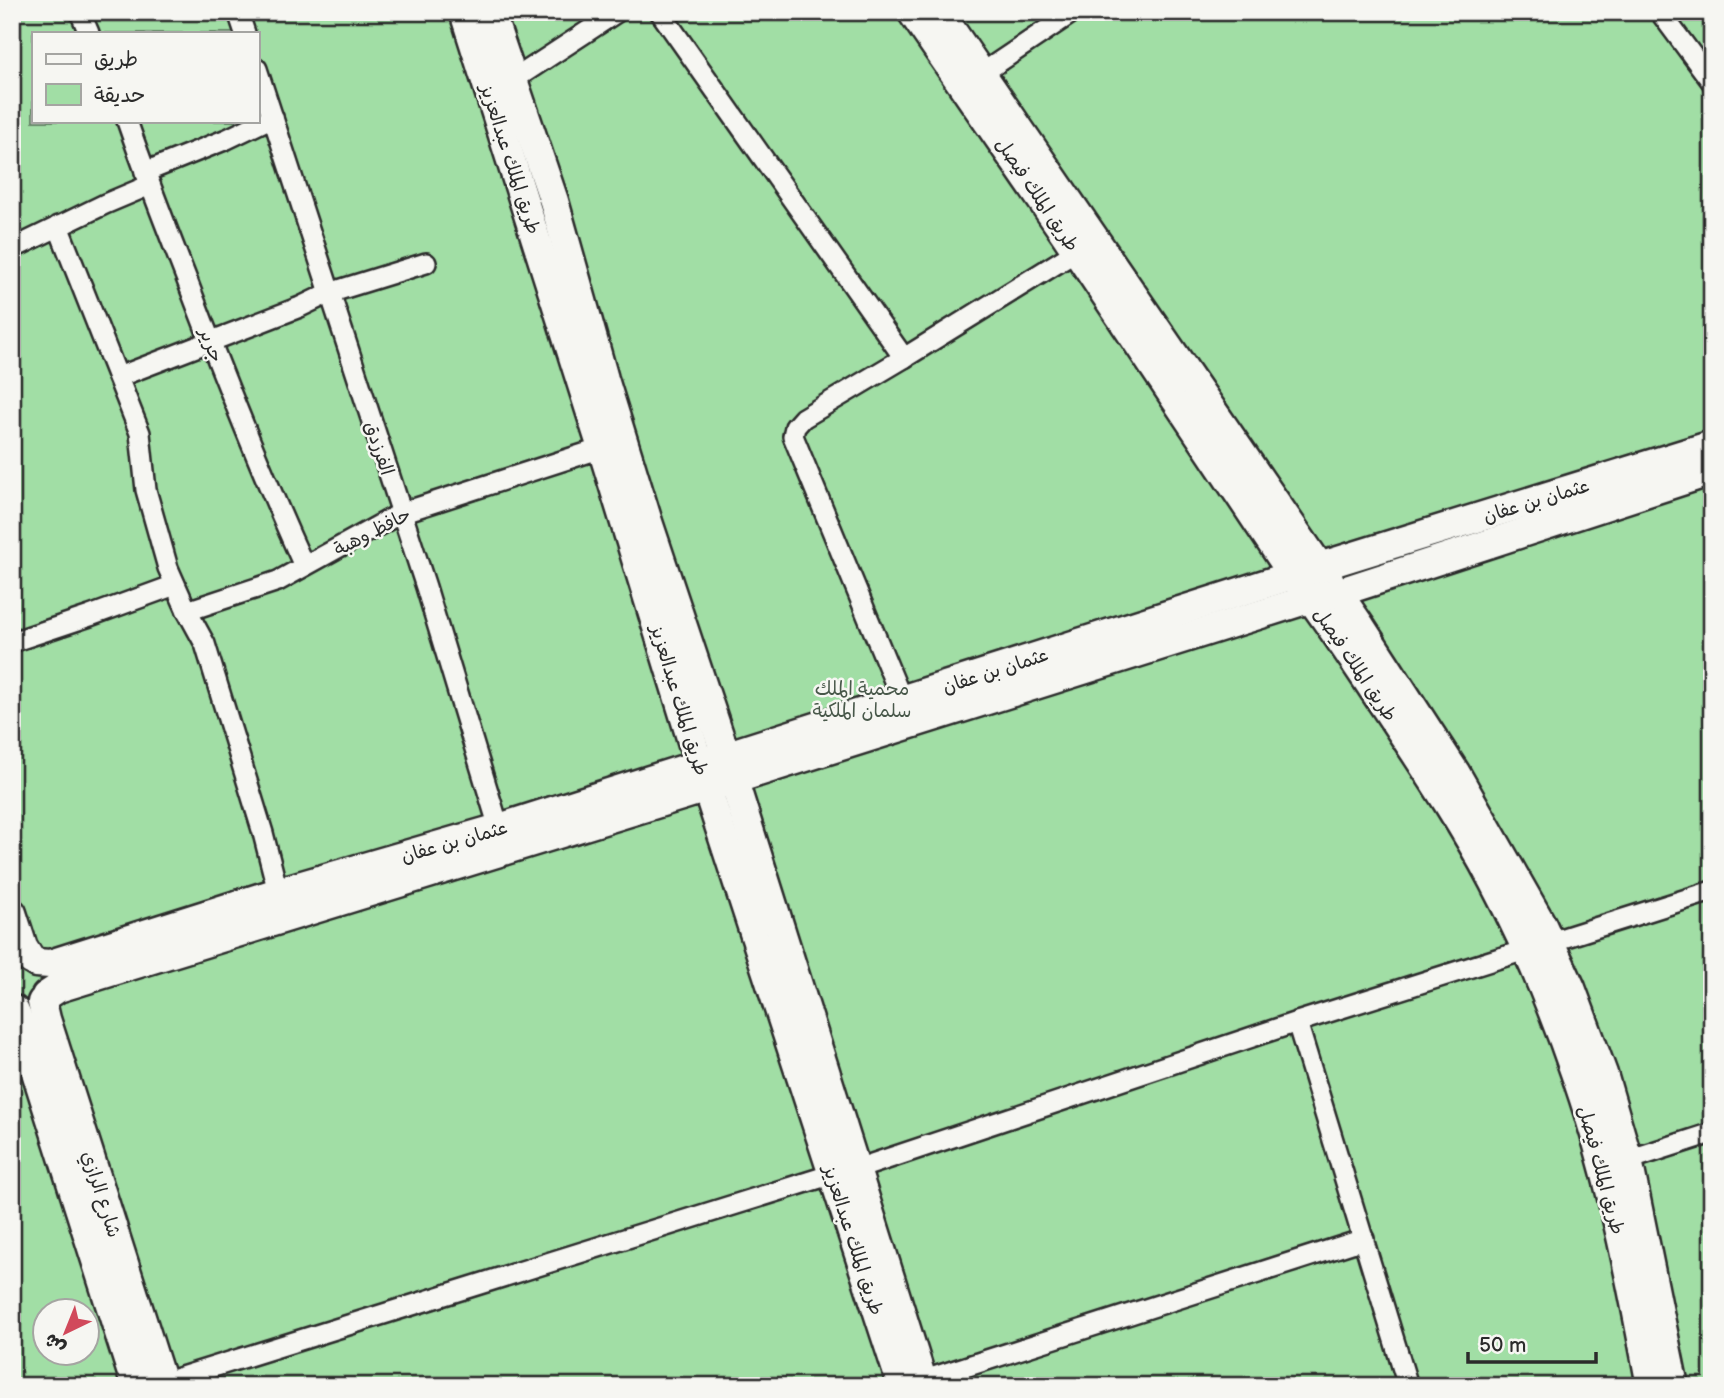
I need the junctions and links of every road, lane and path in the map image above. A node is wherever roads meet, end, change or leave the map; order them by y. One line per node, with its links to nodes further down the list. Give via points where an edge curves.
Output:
1 (80, 12): 11 (street)
2 (238, 12): 12 (street)
3 (464, 12): 29 (street, طريق الملك عبدالعزيز)
4 (490, 12): 15 (street, طريق الملك عبدالعزيز)
5 (617, 12): 15 (street)
6 (660, 12): 26 (street)
7 (912, 12): 22 (street, طريق الملك فيصل)
8 (939, 12): 13 (street, طريق الملك فيصل)
9 (1073, 12): 13 (street)
10 (1660, 12): 16 (street)
11 (89, 32)
12 (245, 32)
13 (981, 74): 33 (street, طريق الملك فيصل)
14 (259, 75): 17 (street, الفرزدق)
15 (513, 80): 39 (street, طريق الملك عبدالعزيز, via 554,201)
16 (1712, 82)
17 (273, 117): 19 (street); 24 (street, الفرزدق)
18 (127, 122): 19 (street, جرير)
19 (147, 179): 20 (street); 25 (street, جرير)
20 (58, 226): 21 (street); 27 (street)
21 (12, 249)
22 (1077, 251): 26 (street); 33 (street, طريق الملك فيصل)
23 (426, 263): 24 (street)
24 (329, 293): 25 (street); 31 (street, الفرزدق)
25 (210, 342): 27 (street); 32 (street, جرير)
26 (904, 358): 38 (street, via 803,418 793,436)
27 (118, 377): 34 (street, via 140,433 146,490)
28 (1712, 445): 33 (street, عثمان بن عفان)
29 (602, 448): 31 (street, حافظ وهبة); 39 (street, طريق الملك عبدالعزيز)
30 (1712, 471): 35 (street, عثمان بن عفان)
31 (401, 513): 32 (street, حافظ وهبة); 40 (street, الفرزدق)
32 (304, 566): 36 (street, حافظ وهبة, via 278,581)
33 (1306, 571): 35 (street, طريق الملك فيصل); 38 (street, عثمان بن عفان)
34 (176, 585): 36 (street); 37 (street)
35 (1324, 595): 39 (street, عثمان بن عفان); 44 (street, طريق الملك فيصل, via 1455,772 1542,925)
36 (187, 611): 42 (street, via 205,644)
37 (12, 642)
38 (902, 700): 39 (street, عثمان بن عفان)
39 (716, 772): 40 (street, عثمان بن عفان); 46 (street, عثمان بن عفان, via 58,988); 51 (street, طريق الملك عبدالعزيز)
40 (499, 828): 42 (street, عثمان بن عفان)
41 (1712, 891): 44 (street)
42 (278, 892): 45 (street, عثمان بن عفان, via 50,964)
43 (12, 913): 45 (street)
44 (1538, 946): 48 (street); 50 (street, طريق الملك فيصل, via 1571,988); 56 (street, طريق الملك فيصل, via 1549,1005 1605,1171)
45 (27, 961): 46 (street, شارع الرازي, via 40,965 46,973 49,983)
46 (44, 999): 47 (street, عثمان بن عفان, via 34,1008); 53 (street, شارع الرازي, via 46,1019)
47 (13, 1009): 53 (street, شارع الرازي)
48 (1297, 1022): 51 (street); 52 (street)
49 (1712, 1133): 50 (street)
50 (1628, 1160): 57 (street, طريق الملك فيصل)
51 (845, 1172): 53 (street); 54 (street, طريق الملك عبدالعزيز)
52 (1364, 1239): 54 (street); 55 (street)
53 (153, 1385)
54 (914, 1385)
55 (1408, 1386)
56 (1651, 1386)
57 (1674, 1386)

